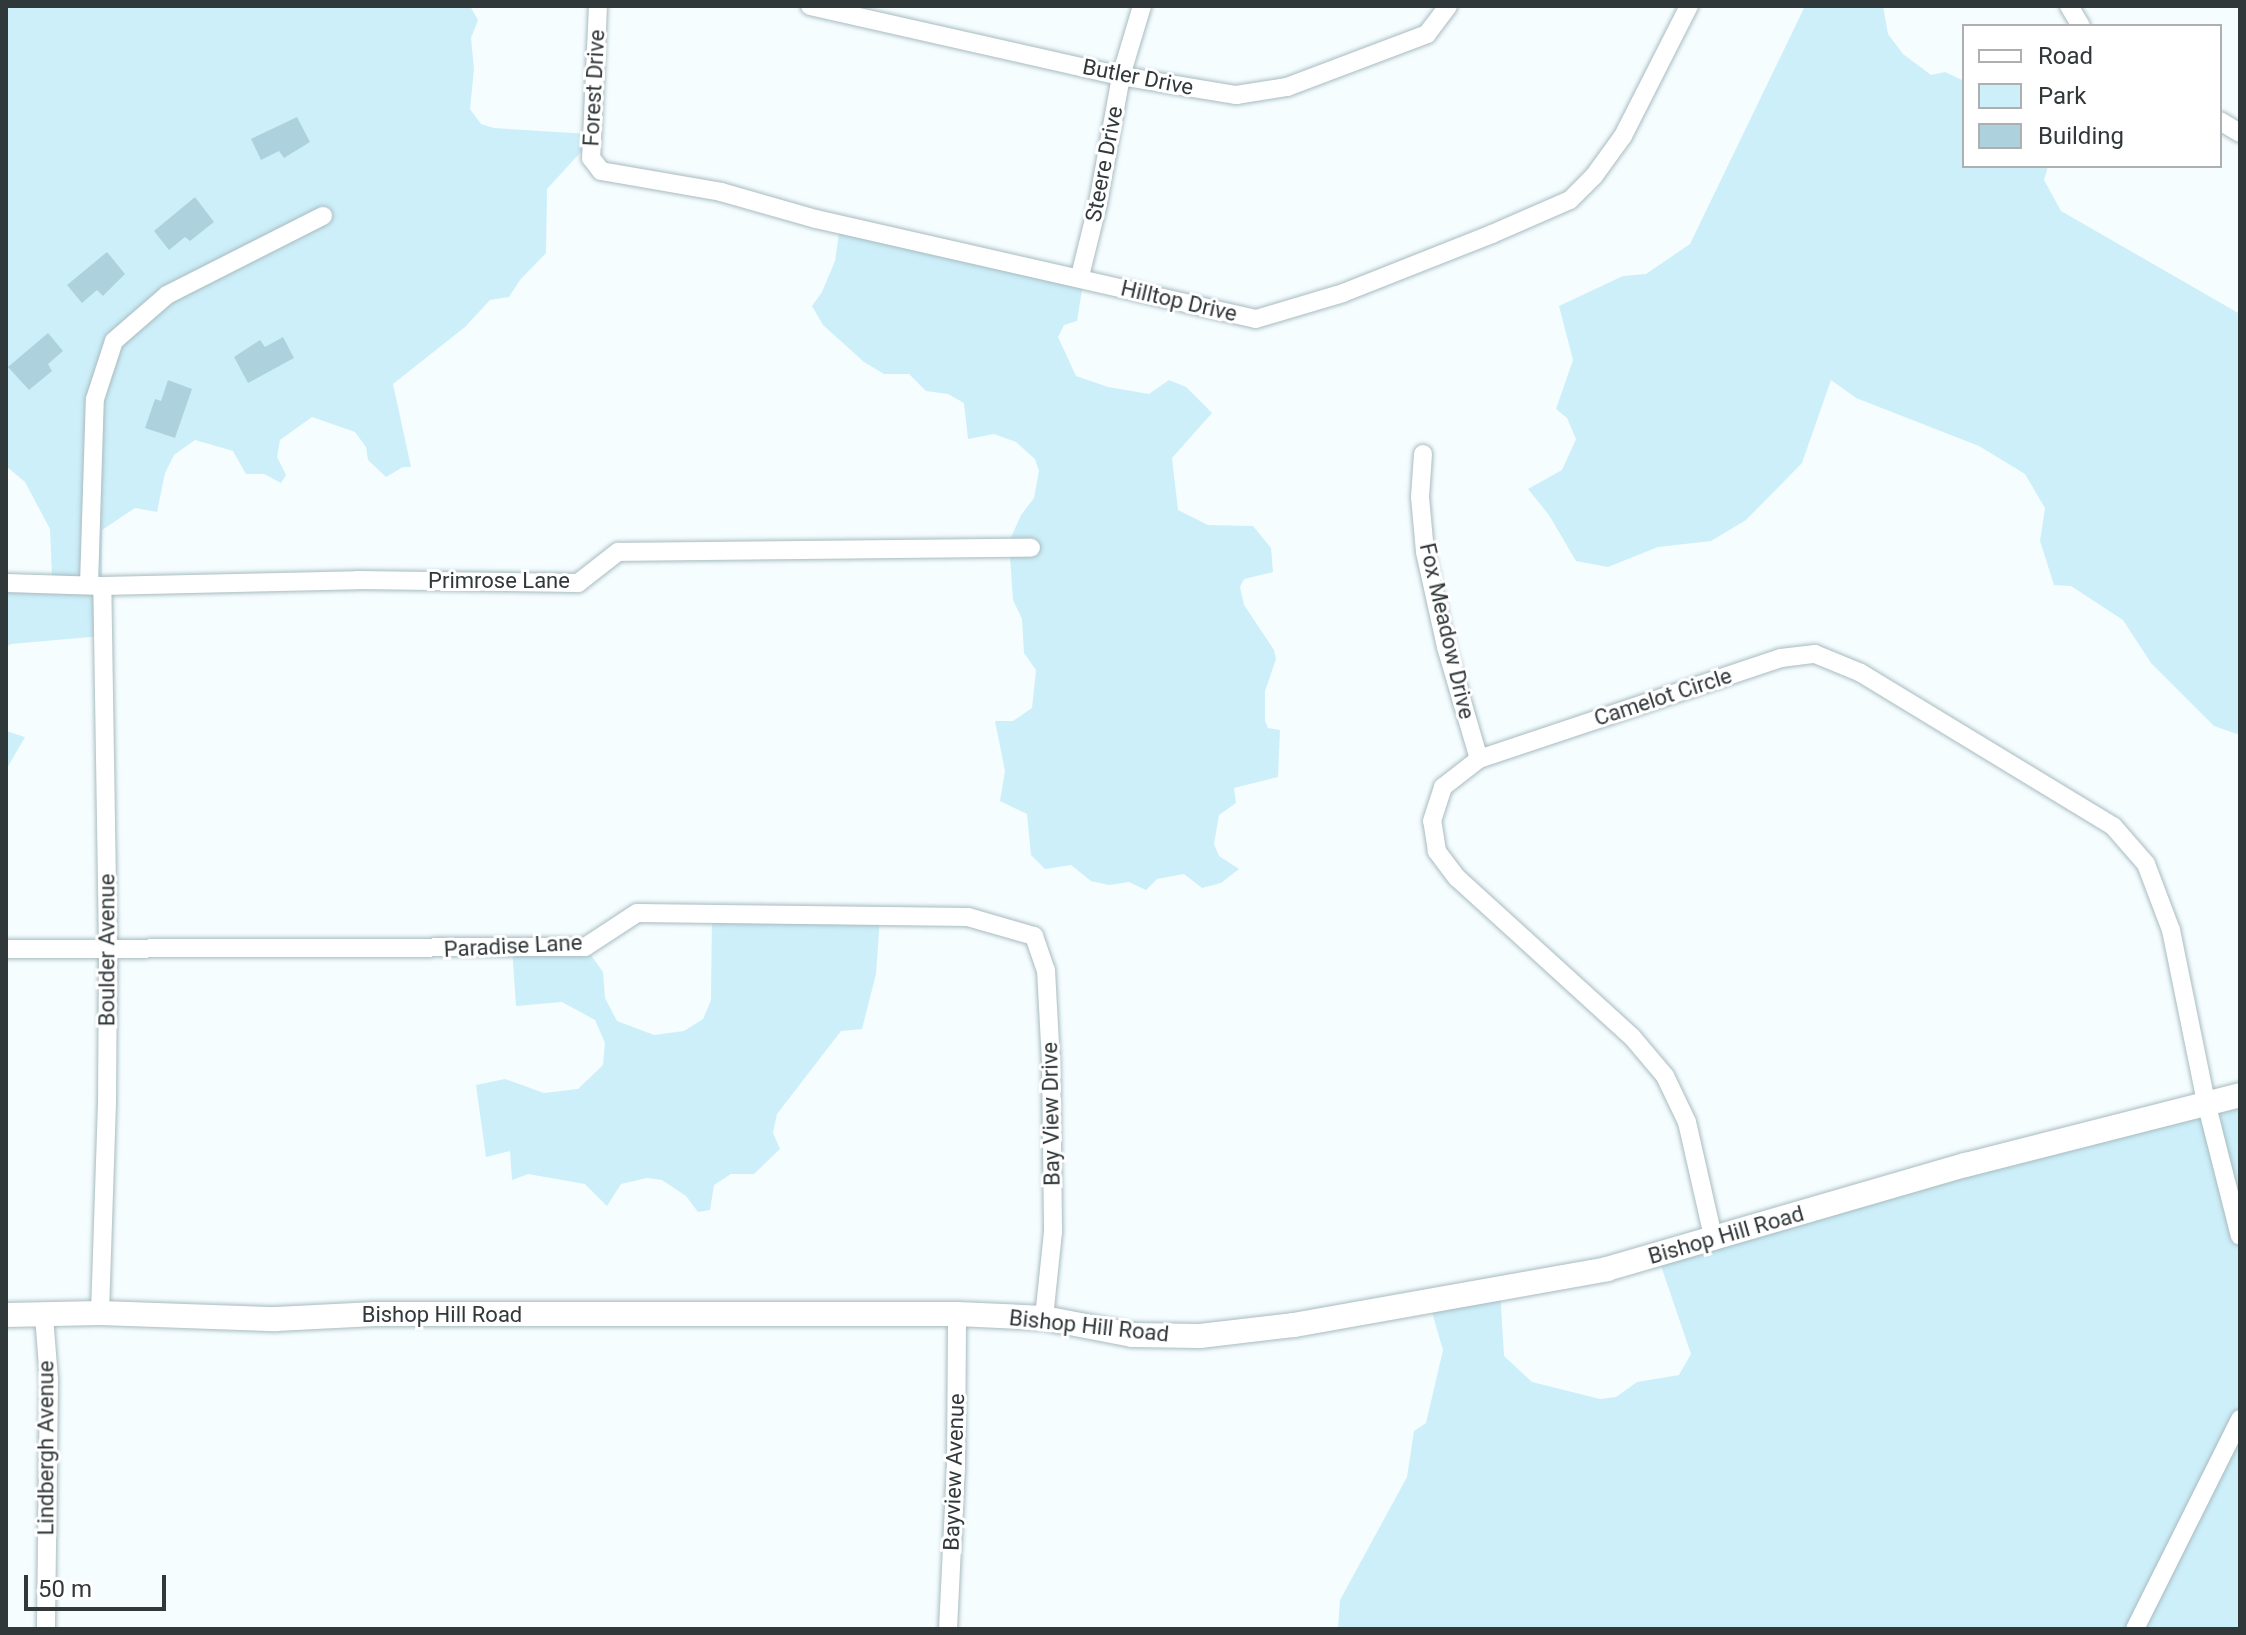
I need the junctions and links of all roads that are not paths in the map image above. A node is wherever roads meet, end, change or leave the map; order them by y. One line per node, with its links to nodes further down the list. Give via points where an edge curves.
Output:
1 (598, 6): 11 (street, Forest Drive, via 591,158)
2 (810, 6): 8 (street, Butler Drive)
3 (1142, 6): 8 (street, Steere Drive)
4 (1448, 6): 8 (street, Butler Drive, via 1427,34 1287,87 1236,95)
5 (1689, 6): 13 (street, Hilltop Drive, via 1623,136 1570,200 1343,293 1256,319)
6 (2069, 6): 7 (street)
7 (2080, 24)
8 (1121, 76): 13 (street, Steere Drive)
9 (2222, 122): 10 (street)
10 (2240, 133)
11 (599, 168): 13 (street, Hilltop Drive)
12 (323, 216): 17 (street, Boulder Avenue, via 167,295 114,341 95,399)
13 (1080, 276)
14 (1423, 454): 18 (street, Fox Meadow Drive, via 1425,552)
15 (1031, 548): 17 (street, Primrose Lane, via 618,552 578,583 357,580)
16 (6, 583): 17 (street, Primrose Lane)
17 (96, 586): 21 (street, Boulder Avenue)
18 (1479, 759): 23 (street, Camelot Circle, via 1781,658 1815,654 1861,673 2113,826 2146,864 2171,930); 25 (street, Camelot Circle, via 1443,787 1432,821 1437,851 1457,878 1632,1037 1665,1076 1687,1122)
19 (1010, 929): 21 (street, Paradise Lane, via 968,917 637,913 585,947); 30 (street, Bay View Drive, via 1034,936 1046,970 1053,1232)
20 (6, 949): 21 (street, Paradise Lane)
21 (108, 949): 26 (street, Boulder Avenue)
22 (2240, 1095): 23 (street, Bishop Hill Road)
23 (2206, 1102): 24 (street, Camelot Circle); 25 (street, Bishop Hill Road, via 1966,1165)
24 (2240, 1236)
25 (1714, 1241): 30 (street, Bishop Hill Road, via 1540,1283 1200,1336 1132,1335)
26 (100, 1313): 27 (street, Bishop Hill Road, via 276,1319 375,1314); 29 (street, Bishop Hill Road)
27 (957, 1314): 30 (street, Bishop Hill Road); 33 (street, Bayview Avenue)
28 (6, 1315): 29 (street, Bishop Hill Road)
29 (44, 1316): 32 (street, Lindbergh Avenue, via 49,1380)
30 (1044, 1318)
31 (2240, 1419): 34 (street)
32 (46, 1629)
33 (948, 1629)
34 (2135, 1629)

